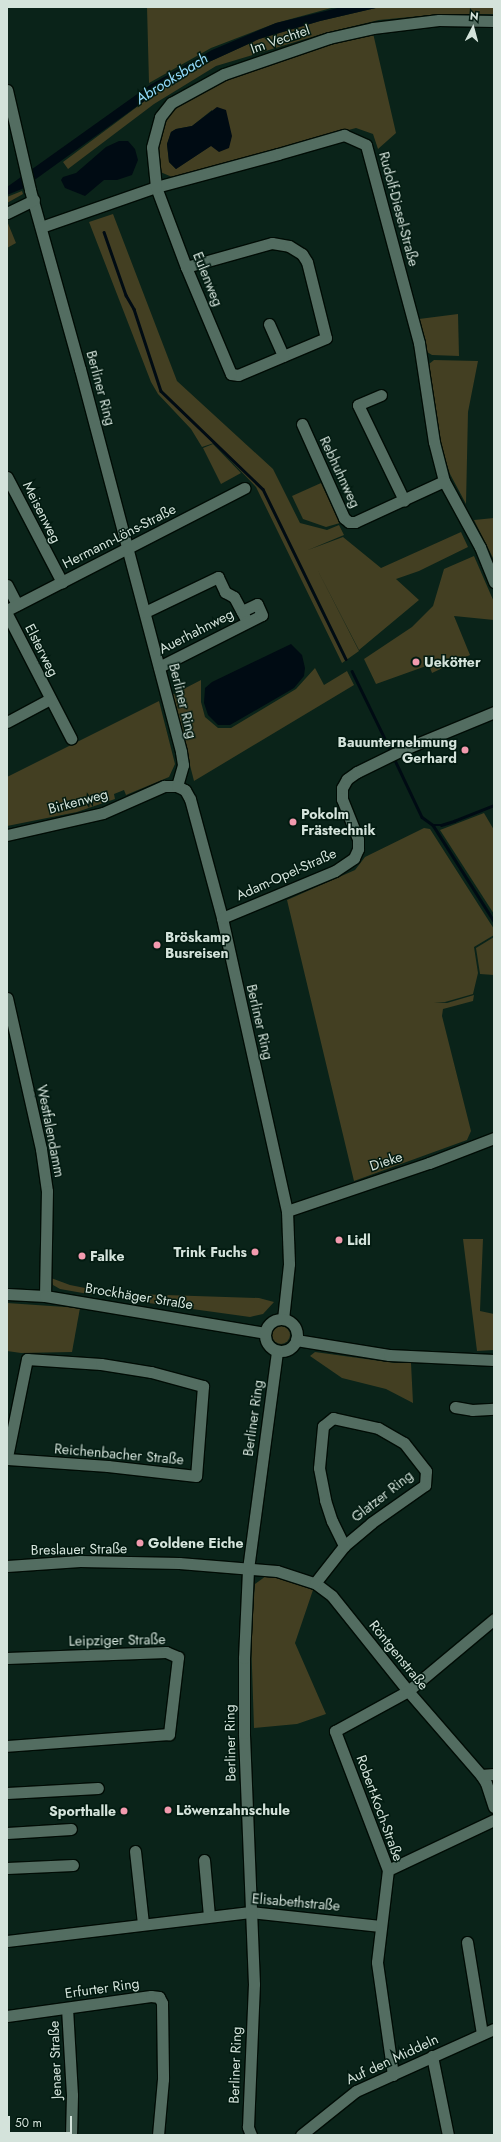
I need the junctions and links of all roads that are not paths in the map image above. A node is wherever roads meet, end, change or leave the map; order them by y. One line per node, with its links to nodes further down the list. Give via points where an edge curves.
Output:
1 (494, 20): 3 (street, Im Vechtel, via 439,20 373,28 329,38 224,74 171,103 160,117 152,147)
2 (7, 90): 4 (street, Berliner Ring)
3 (156, 187): 6 (street, Rudolf-Diesel-Straße); 7 (street, Eulenweg); 13 (street, Rudolf-Diesel-Straße, via 344,135 366,145 419,343 434,442)
4 (32, 195): 5 (street); 6 (street, Berliner Ring)
5 (7, 213)
6 (41, 227): 16 (street, Berliner Ring)
7 (186, 267): 9 (street, Eulenweg, via 232,374 238,375); 9 (street, via 272,243 289,246 302,254 312,277 326,338)
8 (269, 324): 9 (street)
9 (283, 356)
10 (381, 395): 15 (street, via 358,405)
11 (302, 424): 15 (street, Rebhuhnweg, via 344,518 349,522 355,522)
12 (7, 477): 17 (street, Meisenweg)
13 (444, 481): 15 (street, Rebhuhnweg); 18 (street, Rudolf-Diesel-Straße, via 480,547)
14 (244, 488): 16 (street, Hermann-Löns-Straße)
15 (404, 500)
16 (127, 549): 17 (street, Hermann-Löns-Straße); 22 (street, Berliner Ring)
17 (62, 582): 20 (street, Hermann-Löns-Straße)
18 (494, 582)
19 (7, 585): 20 (street)
20 (12, 607)
21 (242, 611): 22 (street, Auerhahnweg, via 234,597 225,592 218,577); 24 (street, Auerhahnweg); 24 (street, Auerhahnweg, via 257,604 262,615)
22 (145, 612): 25 (street, Berliner Ring)
23 (7, 614): 26 (street, Elsterweg)
24 (247, 622): 25 (street, Auerhahnweg)
25 (159, 667): 30 (street, Berliner Ring, via 184,765)
26 (50, 699): 28 (street, Elsterweg); 29 (street, Elsterweg)
27 (494, 712): 32 (street, Adam-Opel-Straße, via 402,750 347,779 342,788 342,799 358,839 358,849 354,858 335,871)
28 (7, 722)
29 (71, 738)
30 (177, 786): 31 (street, Birkenweg, via 164,786 103,813); 32 (street, Berliner Ring, via 185,790 190,799)
31 (7, 835)
32 (222, 918): 35 (street, Berliner Ring)
33 (7, 998): 37 (street, Westfalendamm, via 41,1149 47,1191)
34 (494, 1138): 35 (street, Dieke)
35 (287, 1211): 38 (street, Berliner Ring, via 289,1264)
36 (7, 1294): 37 (street, Brockhäger Straße)
37 (44, 1296): 39 (street, Brockhäger Straße)
38 (283, 1319): 39 (street, via 269,1324); 40 (street, via 292,1324)
39 (265, 1333): 41 (street, via 266,1342)
40 (296, 1340): 41 (street, via 287,1350); 42 (street, via 389,1355)
41 (277, 1351): 48 (street, Berliner Ring)
42 (494, 1360)
43 (455, 1407): 44 (street, via 472,1410)
44 (494, 1409)
45 (7, 1458): 45 (street, Reichenbacher Straße, via 27,1359 101,1364 151,1372 203,1386 196,1476)
46 (344, 1546): 46 (street, Glatzer Ring, via 371,1523 425,1485 426,1471 404,1443 378,1428 333,1418 323,1426 319,1468 325,1500); 49 (street, Glatzer Ring)
47 (7, 1566): 48 (street, Breslauer Straße, via 80,1561 179,1563)
48 (248, 1569): 49 (street, Röntgenstraße, via 277,1571); 67 (street, Berliner Ring, via 244,1733)
49 (315, 1583): 52 (street, Röntgenstraße, via 332,1596)
50 (493, 1623): 52 (street)
51 (7, 1658): 53 (street, Leipziger Straße, via 166,1652 178,1657 169,1734)
52 (408, 1691): 55 (street, Röntgenstraße); 66 (street, Robert-Koch-Straße, via 335,1731)
53 (7, 1746)
54 (494, 1774): 55 (street)
55 (481, 1775): 58 (street, Röntgenstraße)
56 (98, 1788): 57 (street)
57 (7, 1793)
58 (494, 1807)
59 (494, 1820): 66 (street)
60 (71, 1829): 61 (street)
61 (7, 1834)
62 (135, 1851): 69 (street)
63 (204, 1860): 68 (street)
64 (73, 1865): 65 (street)
65 (7, 1868)
66 (388, 1870): 70 (street, Robert-Koch-Straße)
67 (250, 1912): 68 (street, Elisabethstraße); 70 (street, Elisabethstraße); 81 (street, Berliner Ring, via 254,1984 248,2127)
68 (209, 1916): 69 (street, Elisabethstraße)
69 (143, 1924): 71 (street, Elisabethstraße)
70 (380, 1926): 78 (street, Robert-Koch-Straße, via 377,1962)
71 (7, 1941)
72 (467, 1942): 76 (street)
73 (67, 2008): 74 (street, Erfurter Ring); 79 (street, Jenaer Straße); 80 (street, Erfurter Ring, via 151,1996 159,1998 162,2003 163,2079)
74 (7, 2016)
75 (494, 2029): 76 (street, Auf den Middeln)
76 (482, 2034): 77 (street, Auf den Middeln)
77 (432, 2056): 78 (street, Auf den Middeln); 83 (street)
78 (393, 2075): 82 (street, Auf den Middeln, via 356,2090)
79 (71, 2135)
80 (158, 2135)
81 (251, 2135)
82 (301, 2135)
83 (448, 2135)

